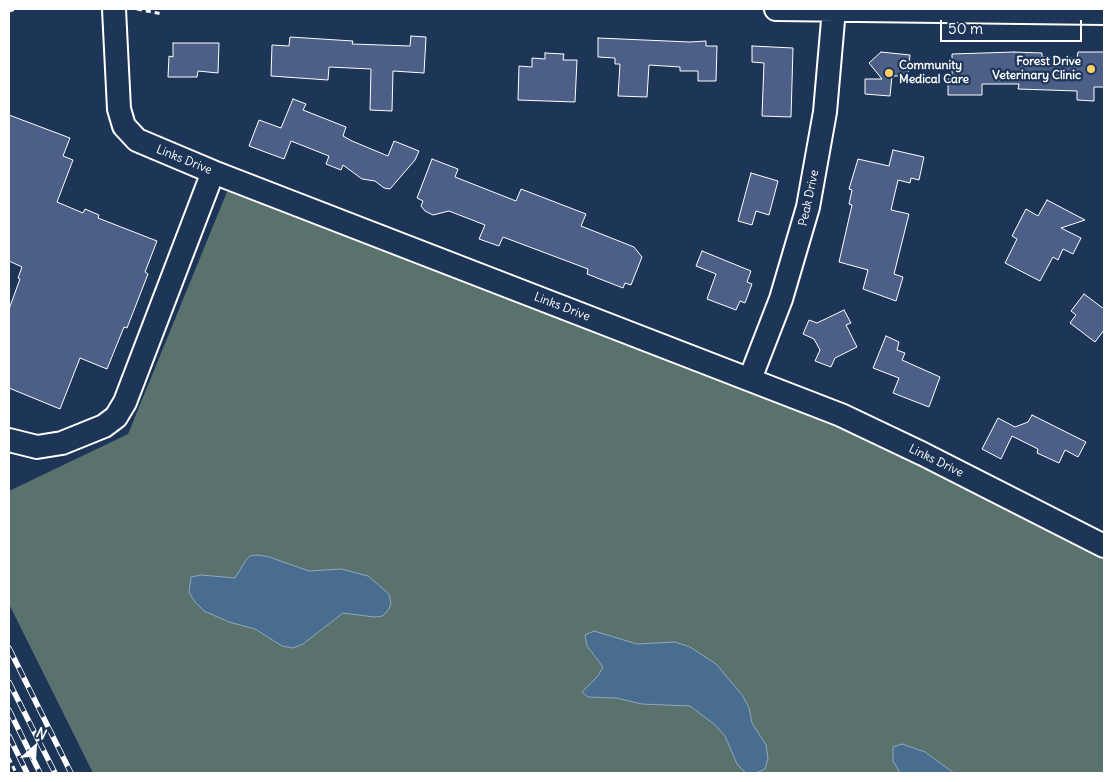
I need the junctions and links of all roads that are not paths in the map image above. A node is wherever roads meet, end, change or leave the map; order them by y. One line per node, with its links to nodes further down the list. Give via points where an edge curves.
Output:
1 (114, 9): 5 (street, Links Drive, via 116,88 124,126 137,140)
2 (776, 9): 3 (street)
3 (834, 9): 4 (street); 6 (street, Peak Drive, via 825,112 808,207 782,298)
4 (1104, 13)
5 (213, 172): 6 (street, Links Drive); 7 (street, via 125,402 116,417 104,426 62,443 36,447)
6 (750, 379): 8 (street, Links Drive, via 923,454)
7 (9, 440)
8 (1104, 546)

